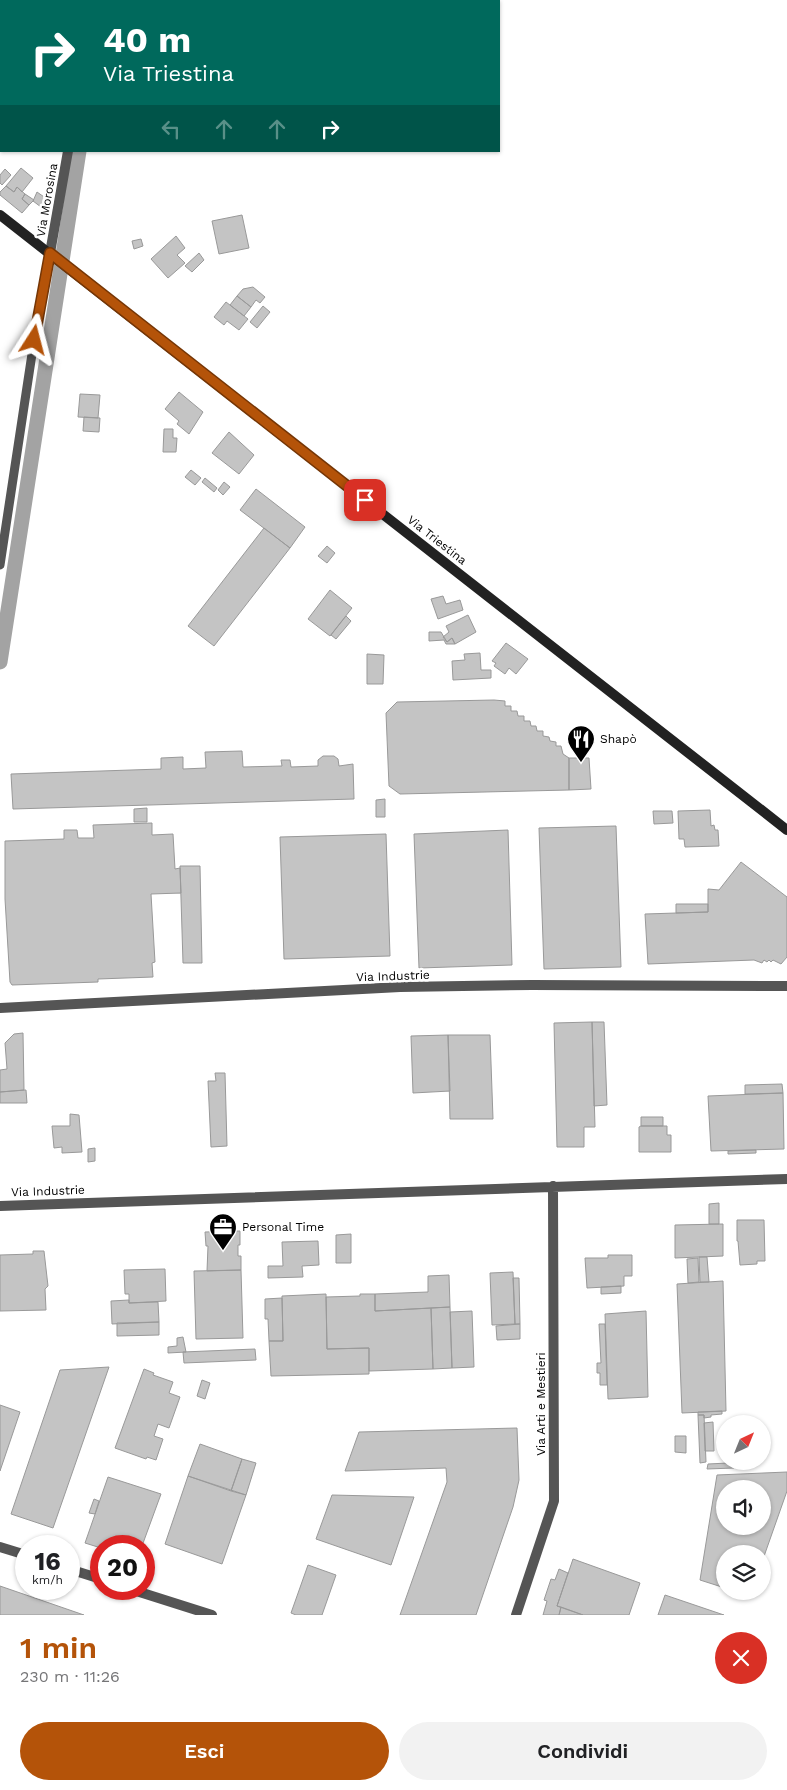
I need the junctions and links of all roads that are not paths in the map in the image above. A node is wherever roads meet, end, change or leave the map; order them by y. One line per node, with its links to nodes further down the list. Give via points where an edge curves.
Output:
1 (68, 152): 3 (street, Via Morosina)
2 (0, 215): 3 (main road, Via Triestina)
3 (53, 256): 4 (lane, via 37,321); 5 (main road, Via Triestina)
4 (0, 565)
5 (787, 830)
6 (787, 986): 7 (street, Via Industrie, via 400,987)
7 (0, 1008)
8 (787, 1179): 9 (street, Via Industrie)
9 (553, 1186): 10 (street, Via Industrie); 15 (street, Via Arti e Mestieri, via 554,1501)
10 (0, 1206)
11 (0, 1547): 12 (street)
12 (15, 1552)
13 (155, 1597): 14 (street)
14 (212, 1615)
15 (516, 1615)

